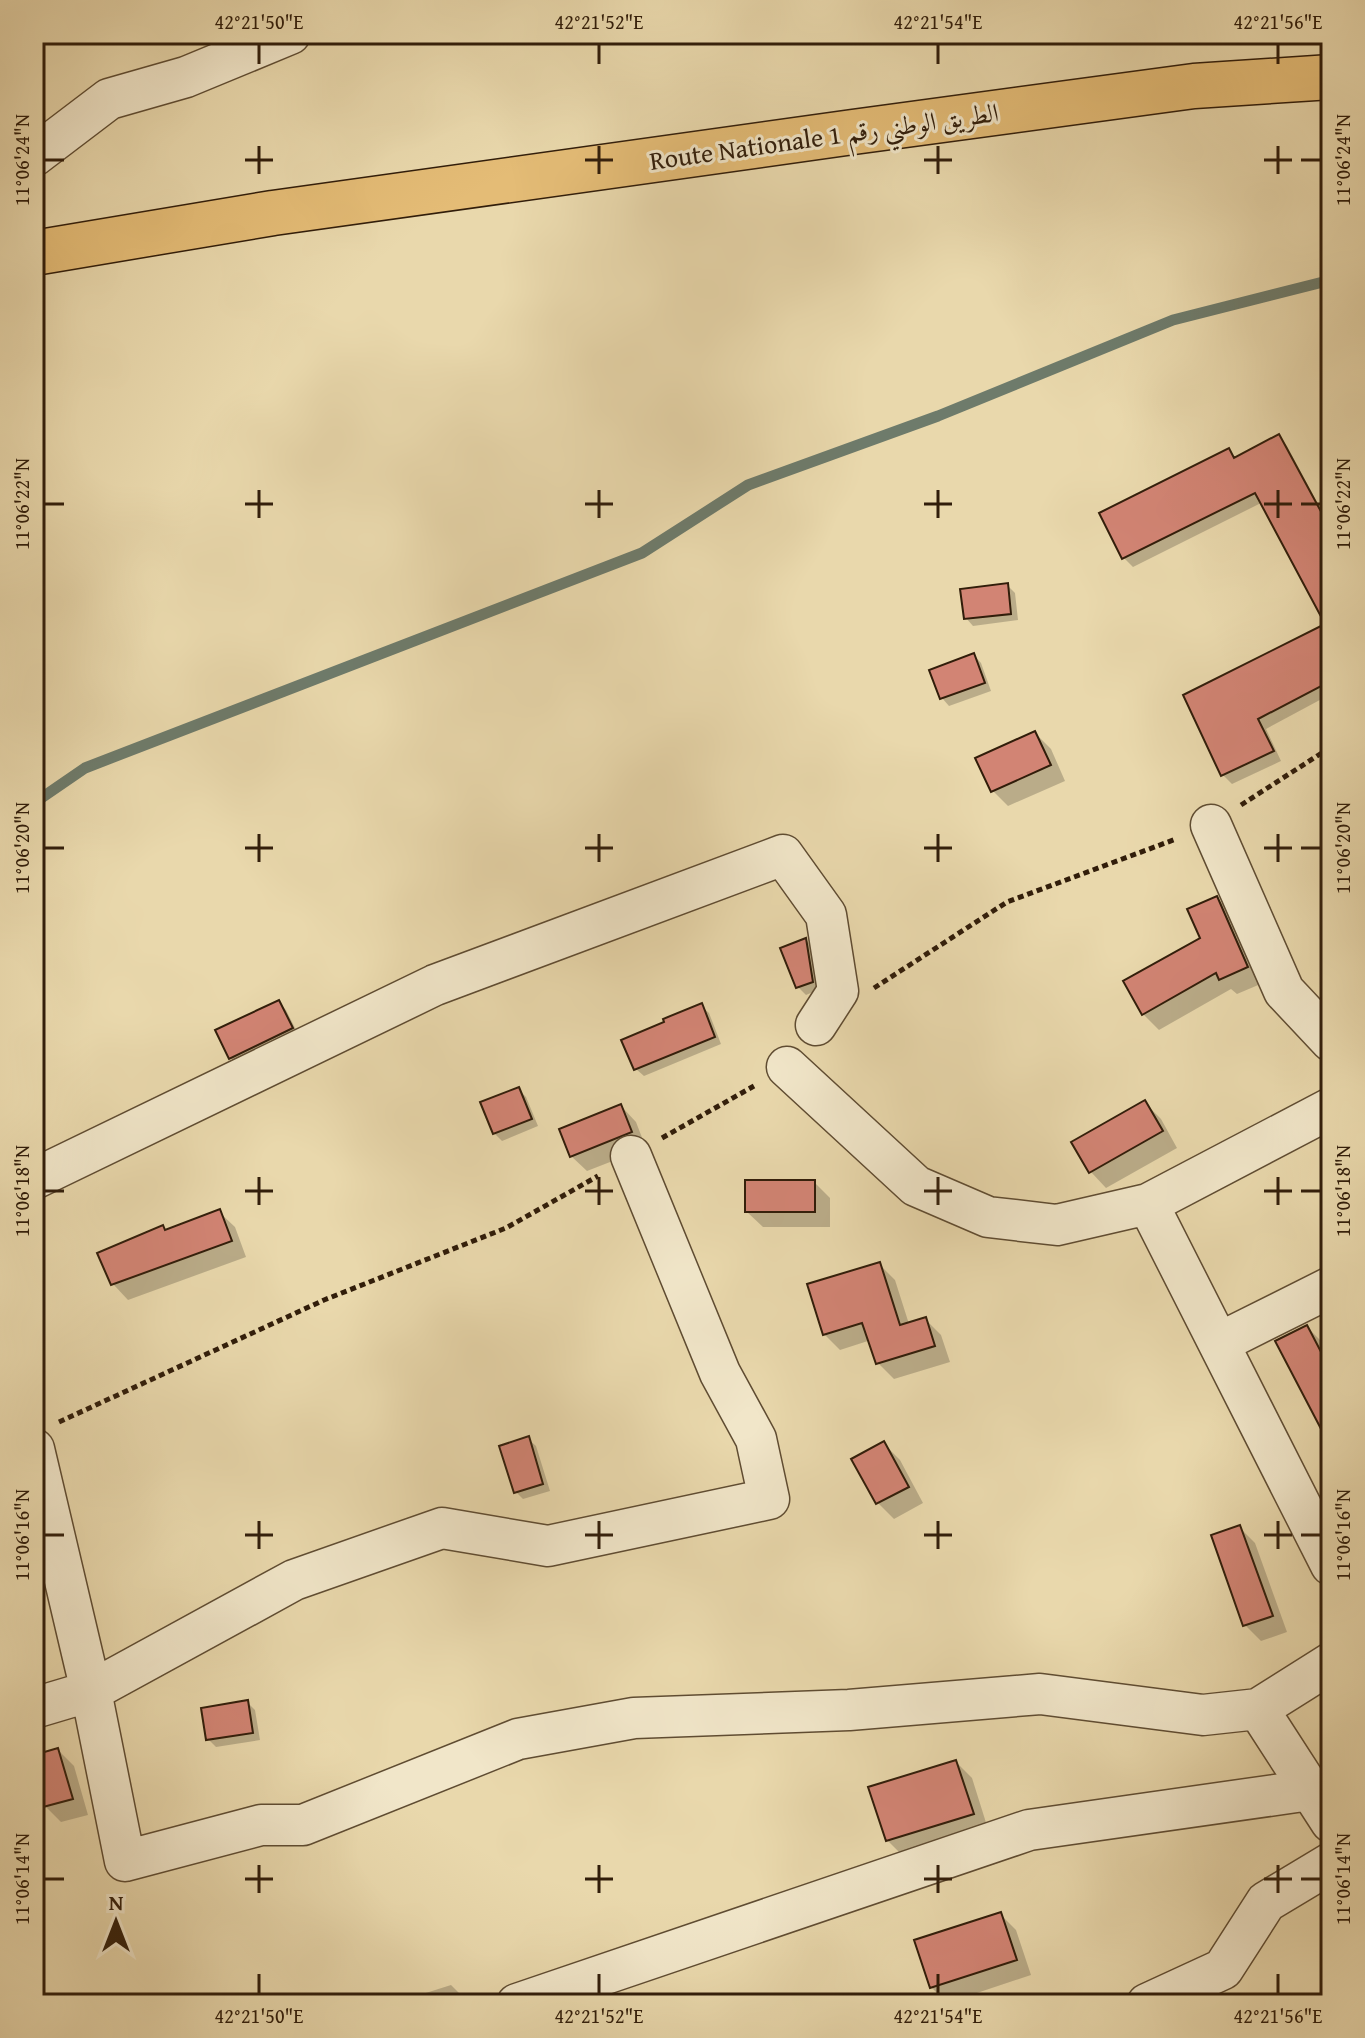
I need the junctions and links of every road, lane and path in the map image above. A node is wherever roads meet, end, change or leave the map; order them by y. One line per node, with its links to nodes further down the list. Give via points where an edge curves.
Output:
1 (290, 34): 3 (street, via 186,77 109,99)
2 (1331, 77): 4 (highway, Route Nationale الطريق الوطني رقم 1, via 1194,86 869,129 273,213)
3 (34, 156)
4 (34, 253)
5 (1331, 747): 6 (path)
6 (1211, 825): 7 (path, via 1007,902); 9 (street, via 1284,991)
7 (867, 992)
8 (816, 1025): 13 (street, via 838,991 826,915 783,855 435,985)
9 (1331, 1041)
10 (787, 1067): 12 (path); 14 (street, via 916,1186 988,1217 1057,1225)
11 (1331, 1108): 14 (street)
12 (631, 1156): 17 (path, via 506,1228 324,1300); 21 (street, via 720,1373 756,1439 769,1499 548,1546 442,1528 294,1580)
13 (34, 1179)
14 (1148, 1204): 16 (street)
15 (1331, 1287): 16 (street)
16 (1219, 1343): 18 (street)
17 (41, 1438): 21 (street)
18 (1318, 1505): 19 (street)
19 (1331, 1565)
20 (1331, 1663): 23 (street)
21 (91, 1691): 22 (street); 23 (street, via 125,1861 261,1825 303,1825 518,1739 634,1718 849,1710 1040,1694 1203,1715)
22 (34, 1708)
23 (1258, 1709): 24 (street)
24 (1320, 1806): 26 (street, via 1029,1830)
25 (1331, 1863): 27 (street, via 1266,1902 1223,1969)
26 (517, 2004)
27 (1147, 2004)

